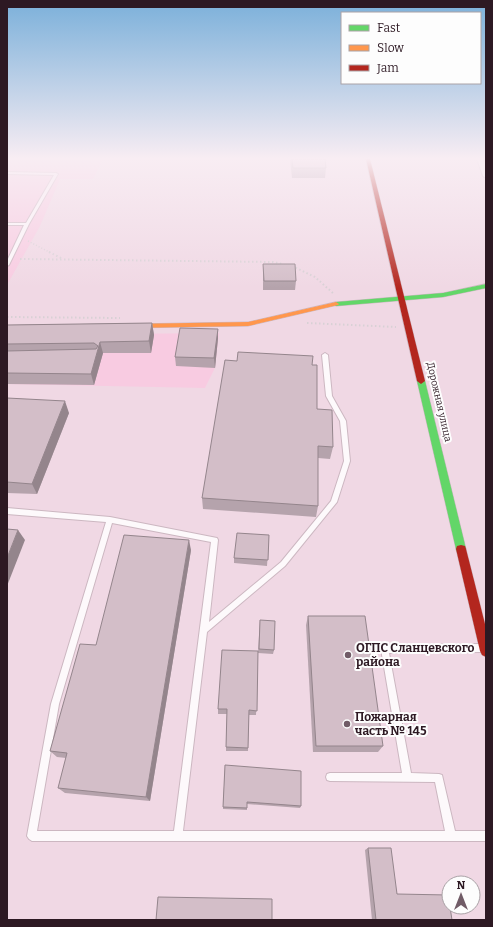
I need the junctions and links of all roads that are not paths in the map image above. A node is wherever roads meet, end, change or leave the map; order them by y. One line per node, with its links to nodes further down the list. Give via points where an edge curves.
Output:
1 (40, 202): 4 (lane)
2 (379, 202): 7 (street, Дорожная улица)
3 (7, 224): 4 (lane)
4 (27, 224): 5 (lane)
5 (7, 264)
6 (486, 286): 7 (street, via 443,294)
7 (403, 297): 8 (street, via 342,303 248,324); 13 (street, Дорожная улица)
8 (118, 326)
9 (325, 355): 12 (lane, via 329,396 343,421 347,461 334,502 283,564)
10 (7, 511): 11 (lane)
11 (110, 520): 12 (lane, via 215,540); 16 (lane, via 55,704 32,836)
12 (204, 630): 16 (lane)
13 (486, 650): 15 (lane, via 385,649)
14 (330, 777): 15 (lane)
15 (406, 778): 17 (lane, via 439,778)
16 (178, 836): 17 (lane)
17 (451, 836): 18 (lane)
18 (486, 836)

